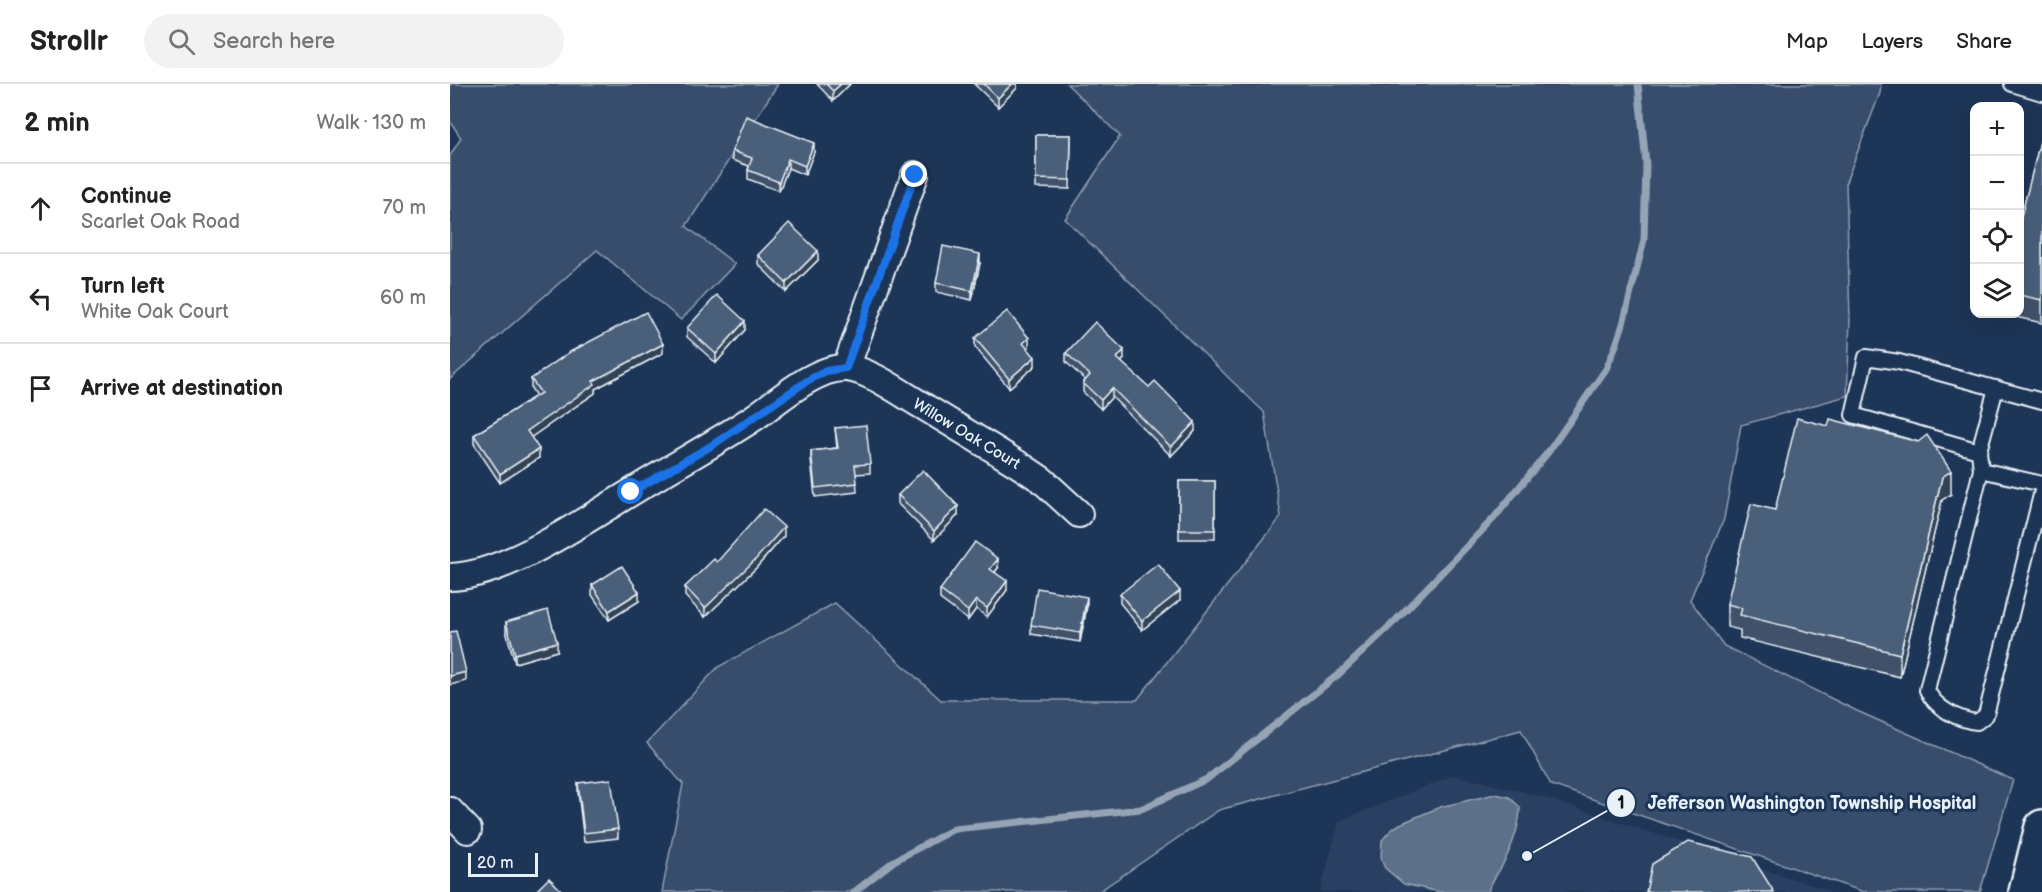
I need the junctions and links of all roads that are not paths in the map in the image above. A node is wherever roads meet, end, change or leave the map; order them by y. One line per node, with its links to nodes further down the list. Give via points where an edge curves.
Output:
1 (2012, 84): 2 (lane)
2 (2038, 89)
3 (915, 175): 4 (street)
4 (846, 368): 11 (street, Willow Oak Court, via 875,377 1024,468); 12 (street, via 826,371 807,381 711,446 522,555 490,569)
5 (1996, 388): 6 (lane); 7 (lane); 7 (lane, via 1866,357 1853,415)
6 (2042, 401)
7 (1979, 451): 8 (lane)
8 (1981, 470): 9 (lane); 10 (lane, via 1927,690 1940,707 1968,721 1977,722 1986,715)
9 (2042, 484)
10 (2042, 492)
11 (1079, 514)
12 (450, 577)
13 (450, 811): 15 (street)
14 (2042, 827): 16 (main road)
15 (468, 830)
16 (2026, 892)

